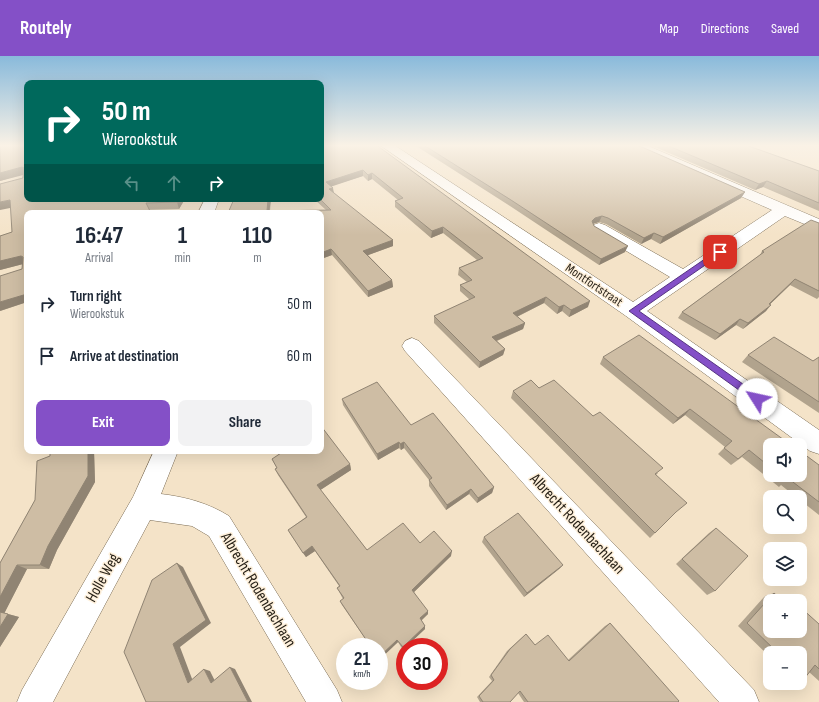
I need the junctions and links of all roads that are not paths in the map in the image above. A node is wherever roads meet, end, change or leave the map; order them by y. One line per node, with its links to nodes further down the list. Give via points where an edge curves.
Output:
1 (432, 175): 7 (street, Montfortstraat)
2 (707, 175): 3 (street)
3 (784, 209): 4 (street); 6 (street)
4 (819, 225)
5 (598, 228): 6 (street)
6 (683, 277): 7 (street)
7 (633, 311): 9 (street, Montfortstraat)
8 (412, 346): 14 (street, Albrecht Rodenbachlaan)
9 (819, 443)
10 (165, 454): 11 (street, Holle Weg)
11 (143, 506): 12 (street, Holle Weg); 13 (street, Albrecht Rodenbachlaan, via 196,513 219,526)
12 (34, 702)
13 (325, 702)
14 (742, 702)

